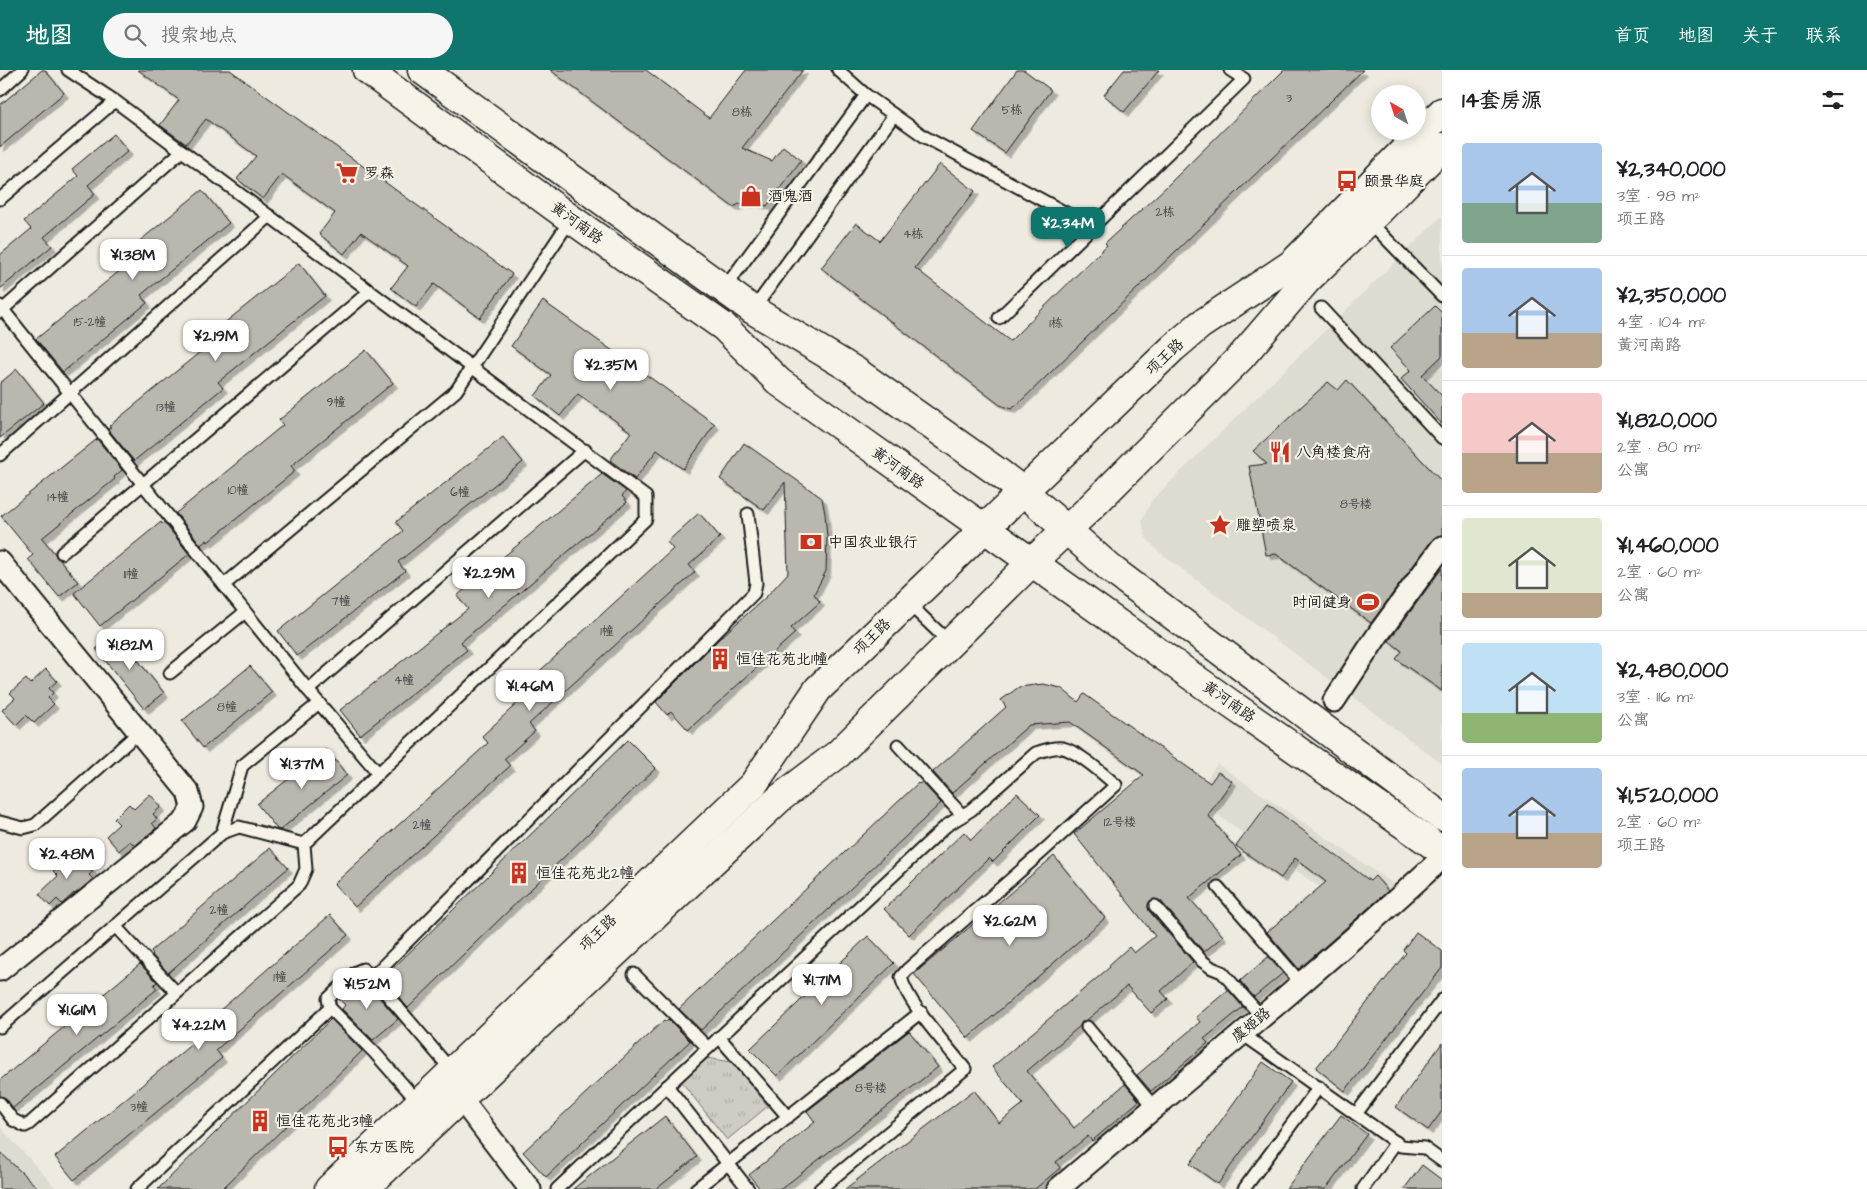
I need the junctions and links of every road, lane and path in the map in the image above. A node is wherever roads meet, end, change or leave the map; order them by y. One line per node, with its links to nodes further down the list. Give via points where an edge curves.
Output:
1 (22, 70): 9 (lane)
2 (68, 70): 12 (lane)
3 (367, 70): 11 (main road, 黄河南路)
4 (423, 70): 11 (main road); 22 (main road)
5 (838, 70): 10 (lane)
6 (1230, 70): 8 (lane)
7 (1252, 70): 8 (lane)
8 (1244, 80): 21 (lane)
9 (0, 90)
10 (866, 95): 14 (lane); 22 (lane)
11 (404, 98): 19 (main road, 黄河南路)
12 (115, 100): 16 (lane); 17 (lane)
13 (1442, 112): 35 (main road, 项王路, via 1292,264 1200,325)
14 (894, 115): 21 (lane, via 925,137); 27 (lane)
15 (1442, 147): 20 (main road, 项王路)
16 (182, 151): 18 (lane); 26 (lane)
17 (0, 199)
18 (270, 216): 23 (lane); 30 (lane)
19 (571, 219): 29 (lane); 37 (main road, 黄河南路, via 724,327 779,382)
20 (1369, 221): 24 (lane); 38 (main road, 项王路, via 1308,279 1240,357)
21 (1092, 228): 28 (lane)
22 (724, 289): 27 (main road)
23 (370, 291): 29 (lane); 34 (lane)
24 (1442, 296)
25 (1321, 308): 31 (lane)
26 (1, 309): 30 (lane)
27 (753, 310): 35 (main road, via 855,371)
28 (999, 318)
29 (472, 366): 32 (lane); 43 (lane, via 456,391)
30 (70, 393): 33 (lane); 34 (lane)
31 (1442, 438)
32 (585, 450): 48 (lane); 53 (lane, via 646,497 646,519)
33 (0, 455)
34 (143, 484): 40 (lane); 43 (lane)
35 (1023, 491): 37 (main road, 项王路); 38 (main road)
36 (748, 514): 66 (lane, via 756,583 754,593)
37 (984, 529): 42 (main road, 黄河南路); 44 (main road, 项王路)
38 (1066, 530): 42 (main road, 项王路); 55 (main road, via 1111,569)
39 (1442, 547): 49 (street)
40 (62, 553)
41 (0, 562): 51 (street)
42 (1032, 562): 46 (main road, 项王路); 59 (main road, 黄河南路)
43 (224, 585): 45 (lane)
44 (908, 603): 46 (lane); 78 (main road, 项王路, via 818,689 753,785)
45 (245, 612): 47 (lane); 48 (lane)
46 (950, 643): 78 (main road, 项王路, via 838,754 780,798)
47 (170, 672)
48 (308, 690): 50 (lane)
49 (1334, 701)
50 (319, 703): 53 (lane); 57 (lane, via 242,766)
51 (139, 732): 56 (lane, via 35,825 23,828); 64 (street, via 188,792 192,807 186,821)
52 (898, 745): 54 (lane)
53 (378, 774): 58 (lane)
54 (962, 816): 71 (lane, via 1036,753 1048,749 1063,748 1084,759 1116,785 906,970 901,977 904,989); 76 (lane, via 946,826)
55 (1442, 817)
56 (0, 822)
57 (222, 833): 58 (lane, via 239,827); 63 (lane)
58 (304, 844): 68 (lane, via 306,869 299,885)
59 (1442, 851)
60 (1442, 858): 67 (street, 虞姬路)
61 (1218, 887): 67 (lane)
62 (1155, 906): 72 (lane, via 1202,961 1222,972)
63 (115, 926): 68 (lane); 74 (lane)
64 (0, 970)
65 (634, 974): 77 (lane)
66 (372, 977): 70 (lane, via 363,969 356,972 328,999); 78 (lane)
67 (1301, 983): 72 (street, 虞姬路)
68 (177, 993): 81 (lane, via 29,1124 16,1123)
69 (1442, 1000): 84 (lane)
70 (330, 1008): 83 (lane); 89 (lane)
71 (921, 1012): 85 (lane); 96 (lane, via 965,1069)
72 (1261, 1016): 75 (street, 虞姬路)
73 (1087, 1027): 82 (lane)
74 (0, 1028)
75 (1241, 1033): 80 (lane); 82 (street, 虞姬路)
76 (720, 1037): 77 (lane); 85 (lane)
77 (708, 1048): 79 (lane)
78 (460, 1085): 83 (main road, 项王路); 92 (street)
79 (667, 1086): 88 (lane); 93 (lane)
80 (1319, 1088): 84 (lane); 98 (lane)
81 (0, 1104)
82 (1154, 1107): 97 (street, 虞姬路)
83 (428, 1112): 90 (main road, 项王路); 91 (main road, 项王路)
84 (1356, 1114): 86 (lane)
85 (788, 1117): 88 (lane)
86 (1396, 1142): 87 (lane, via 1401,1146 1424,1148); 99 (lane)
87 (1441, 1157)
88 (728, 1164): 94 (lane); 95 (lane)
89 (138, 1189)
90 (329, 1189)
91 (364, 1189)
92 (530, 1189)
93 (557, 1189)
94 (696, 1189)
95 (748, 1189)
96 (820, 1189)
97 (1058, 1189)
98 (1244, 1189)
99 (1364, 1189)

